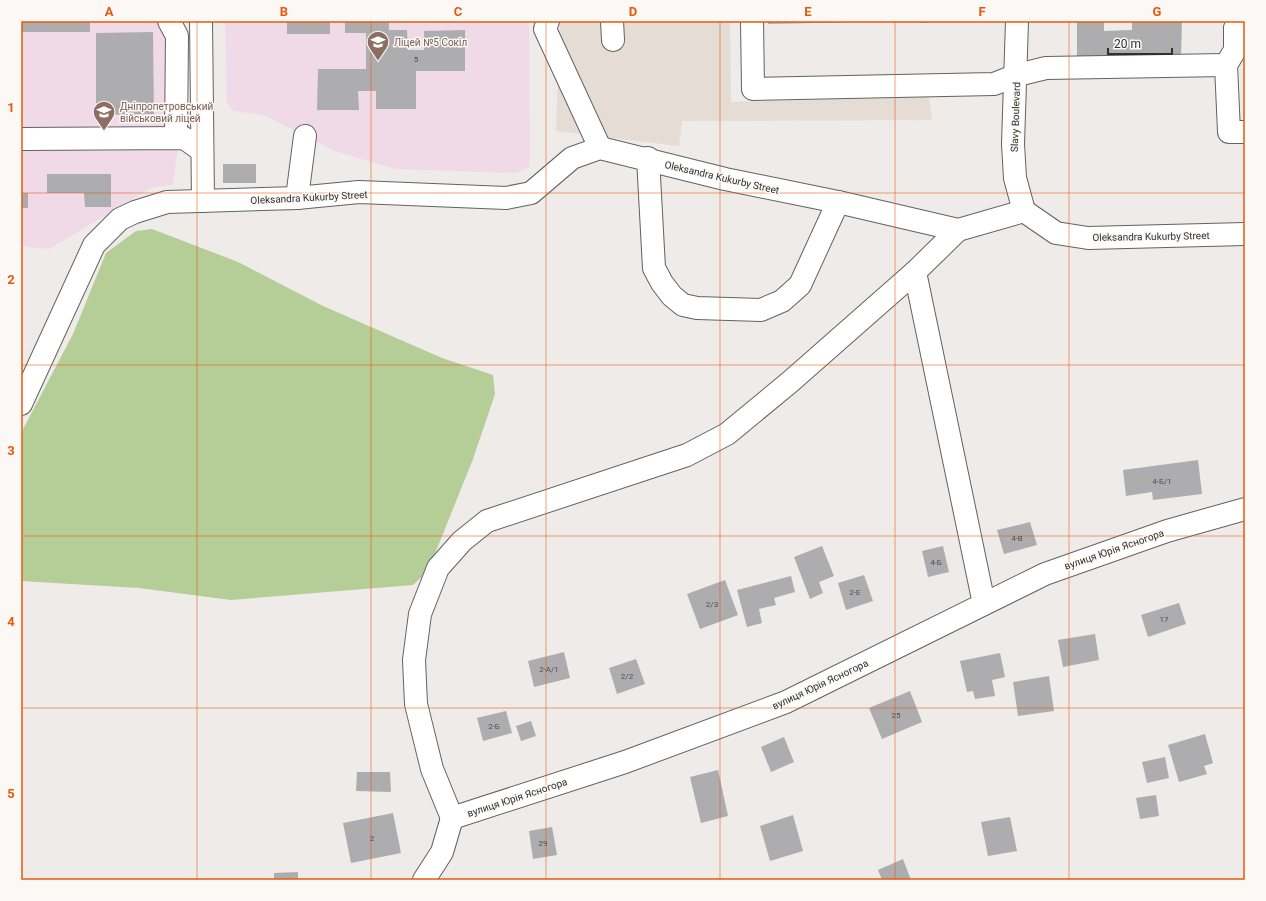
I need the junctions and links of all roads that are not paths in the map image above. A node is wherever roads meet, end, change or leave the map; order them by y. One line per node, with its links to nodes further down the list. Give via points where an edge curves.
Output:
1 (169, 21): 11 (street, via 177,36)
2 (201, 21): 14 (street)
3 (548, 21): 13 (street, via 545,29)
4 (752, 21): 8 (street, via 753,89 994,84)
5 (1017, 21): 8 (street, Slavy Boulevard)
6 (1245, 28): 7 (street, via 1235,28 1235,50)
7 (1226, 65): 8 (street, via 1046,68); 9 (street, via 1229,132)
8 (1017, 75): 19 (street, Slavy Boulevard, via 1013,144 1015,178)
9 (1245, 132)
10 (305, 136): 16 (street)
11 (176, 138): 12 (street); 14 (street, via 184,138)
12 (21, 139)
13 (600, 148): 15 (street, Oleksandra Kukurby Street); 16 (street, Oleksandra Kukurby Street, via 572,158 531,193 506,198 359,192)
14 (201, 150): 17 (street)
15 (648, 158): 18 (street, Oleksandra Kukurby Street, via 725,179); 18 (street, via 654,268 672,296 683,305 697,308 760,310 782,301 800,285)
16 (297, 198): 17 (street, Oleksandra Kukurby Street)
17 (202, 201): 23 (street, Oleksandra Kukurby Street, via 167,202 120,218 108,229 94,245)
18 (838, 202): 20 (street, Oleksandra Kukurby Street)
19 (1024, 211): 20 (street, Oleksandra Kukurby Street); 21 (street, Oleksandra Kukurby Street, via 1056,233 1088,238)
20 (958, 230): 22 (street)
21 (1245, 234)
22 (915, 272): 25 (street); 26 (street, via 727,434 687,455 487,521 462,541 438,568 420,614 414,660 416,704 432,770)
23 (21, 404)
24 (1245, 509): 25 (street, вулиця Юрія Ясногора, via 1167,531 1045,574)
25 (984, 604): 26 (street, вулиця Юрія Ясногора, via 786,702 625,762)
26 (452, 818): 27 (street, via 442,852)
27 (424, 880)

